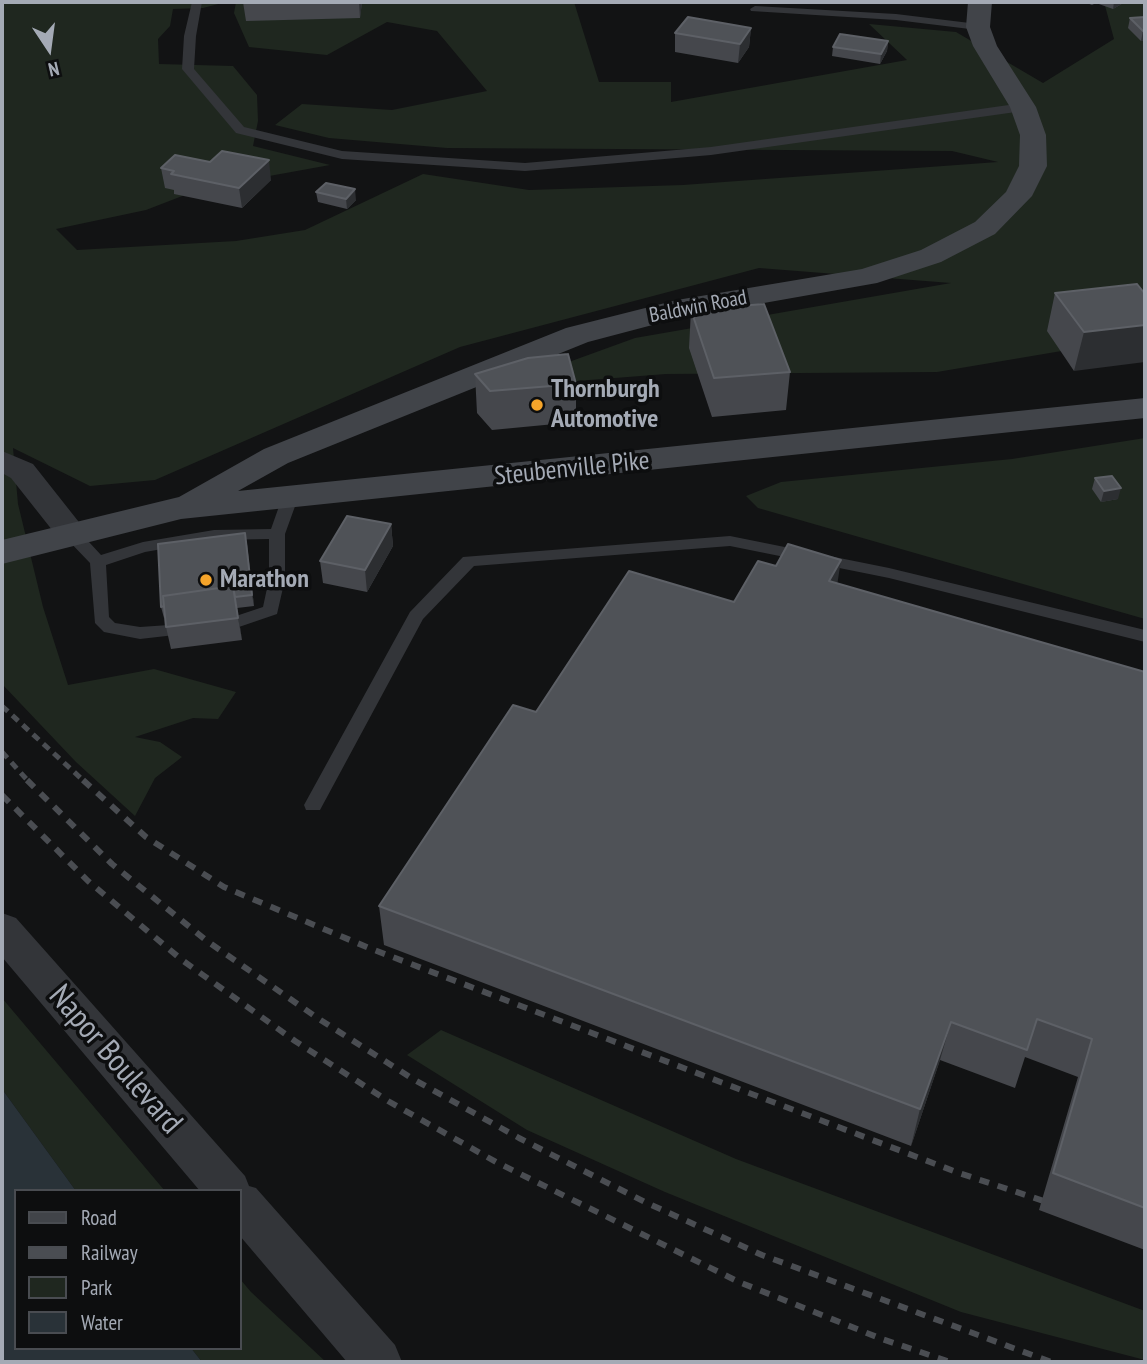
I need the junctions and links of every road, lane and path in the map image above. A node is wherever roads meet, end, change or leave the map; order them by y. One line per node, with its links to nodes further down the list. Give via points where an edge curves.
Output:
1 (197, 2): 4 (lane, via 188,69 240,131 342,155 525,167 711,151)
2 (755, 9): 3 (lane, via 883,16)
3 (979, 14): 4 (street, Baldwin Road, via 985,46)
4 (1023, 107): 8 (street, Baldwin Road, via 1033,135 1033,166 1018,196 985,228 931,256 867,276 677,309 577,335 276,456)
5 (1145, 408): 7 (street, Steubenville Pike)
6 (2, 460): 9 (street, via 22,471)
7 (290, 498): 8 (street, Steubenville Pike); 10 (lane)
8 (181, 508): 9 (street, Steubenville Pike)
9 (71, 533): 11 (street, Steubenville Pike); 12 (lane)
10 (277, 534): 12 (lane, via 214,535 143,547); 13 (lane, via 277,579 271,610)
11 (2, 552)
12 (99, 562): 14 (lane, via 101,619 110,628)
13 (239, 621)
14 (169, 631)
15 (1145, 636): 16 (lane, via 889,573 730,541 469,561 416,616)
16 (313, 805)
17 (2, 929): 18 (street, Napor Boulevard)
18 (227, 1189)
19 (242, 1205): 20 (street)
20 (378, 1362)

